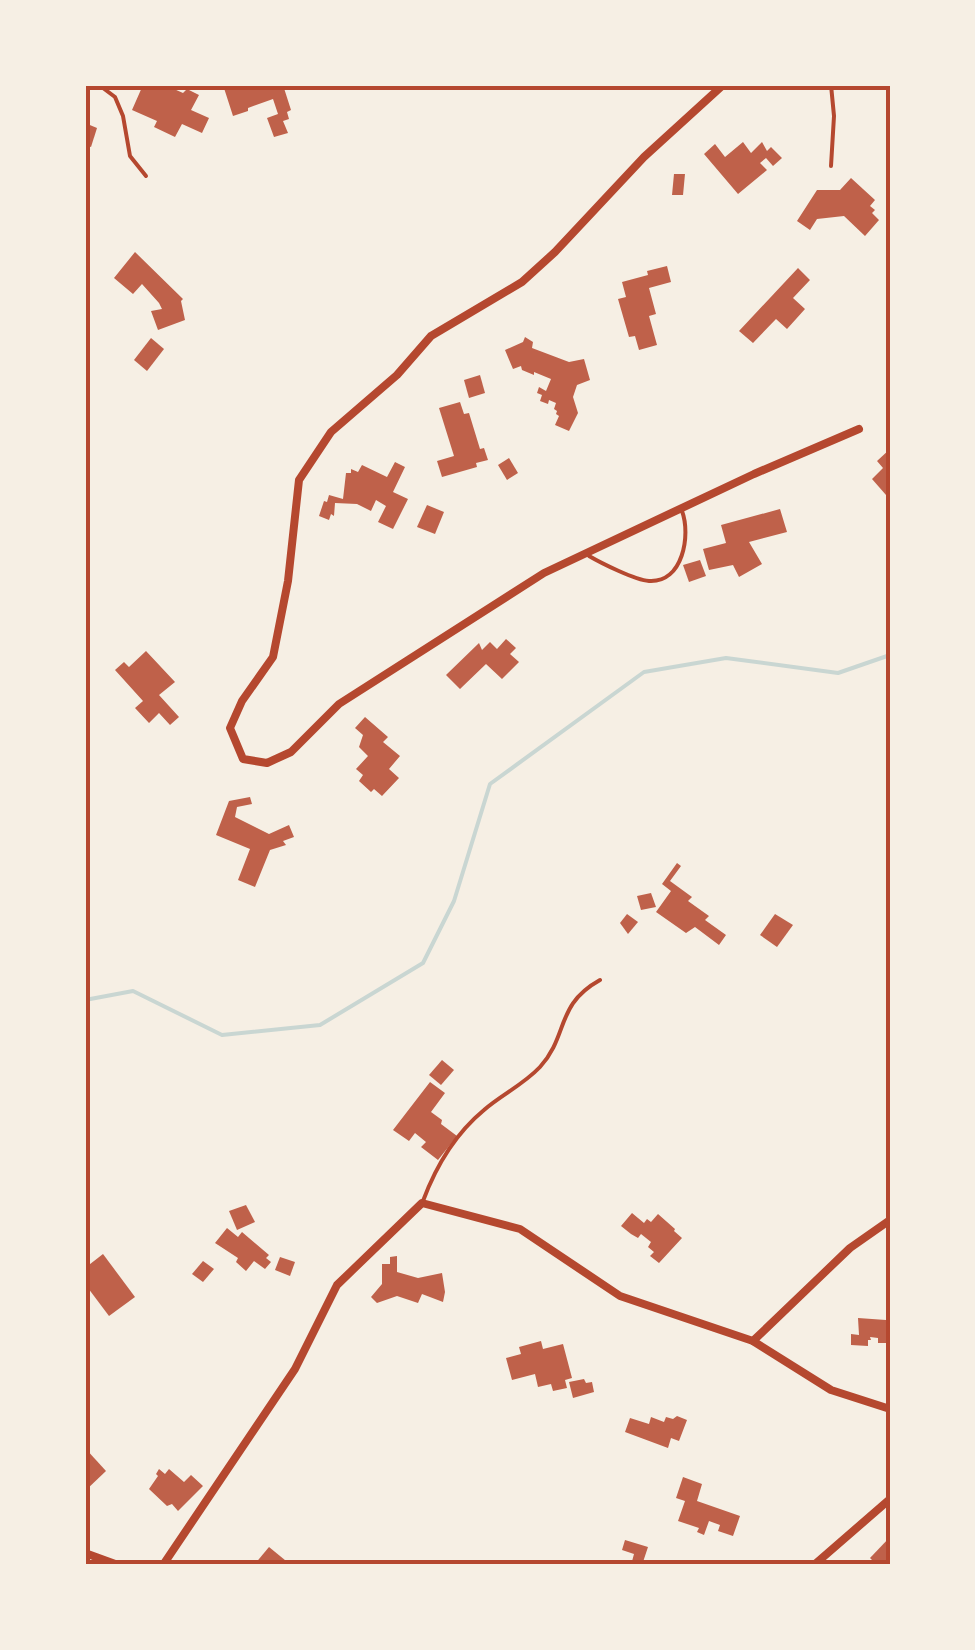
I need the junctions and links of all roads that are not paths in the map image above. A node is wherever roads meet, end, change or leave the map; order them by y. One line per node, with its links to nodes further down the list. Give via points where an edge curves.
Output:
1 (100, 85): 5 (lane, via 116,97 130,156)
2 (723, 85): 8 (street, via 522,282 431,336 331,432 299,480 273,657 230,728 244,758 267,763 291,752 339,704 544,572)
3 (832, 85): 4 (lane)
4 (831, 166)
5 (146, 176)
6 (859, 428): 7 (street)
7 (680, 509): 8 (street); 8 (lane, via 683,555 664,578 649,581)
8 (585, 553)
9 (600, 980): 10 (lane, via 576,996 540,1066 460,1135)
10 (422, 1203): 12 (street, via 520,1228 620,1296); 17 (street, via 337,1285 295,1368)
11 (890, 1220): 12 (street, via 850,1248)
12 (753, 1340): 13 (street, via 832,1390)
13 (890, 1409)
14 (890, 1499): 18 (street)
15 (85, 1553): 16 (street)
16 (118, 1565)
17 (164, 1565)
18 (814, 1565)

